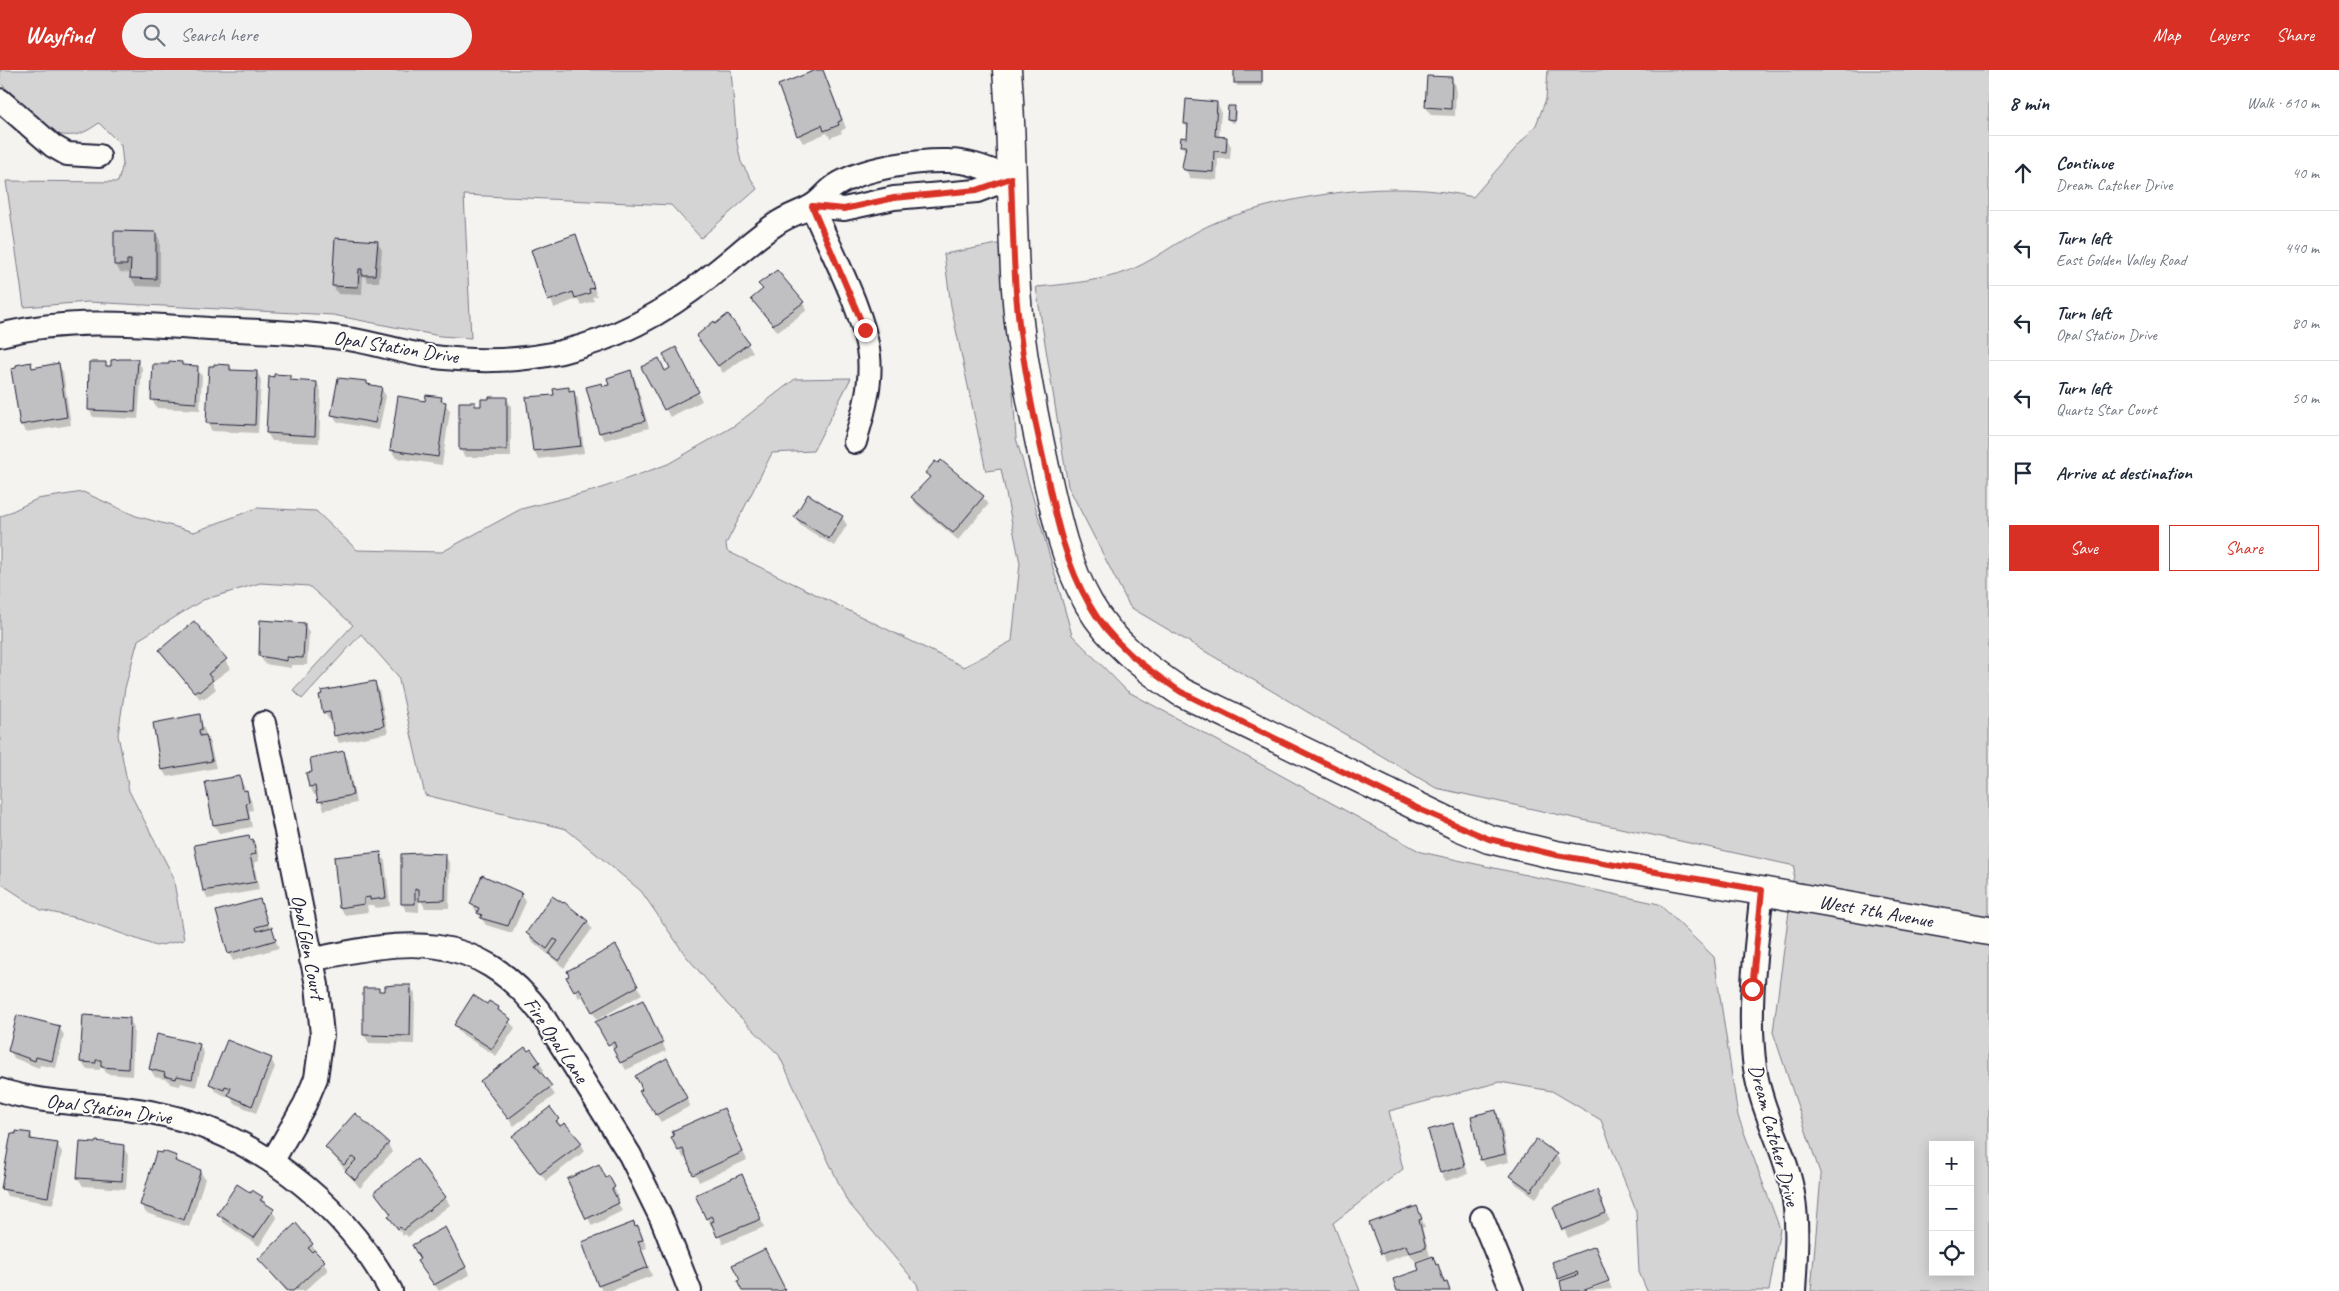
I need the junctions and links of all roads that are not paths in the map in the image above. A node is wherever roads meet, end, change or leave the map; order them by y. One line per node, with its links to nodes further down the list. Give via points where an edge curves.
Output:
1 (1006, 70): 4 (main road, West 7th Avenue)
2 (0, 100): 3 (street, via 60,150 76,156)
3 (99, 156)
4 (1011, 178): 5 (street, via 977,190 894,198 844,209); 5 (street, Opal Station Drive, via 978,166 951,161 924,162 861,174 835,186); 9 (main road, West 7th Avenue, via 1016,290 1023,352 1054,508 1076,578 1089,604 1117,642 1156,675 1190,696 1421,810 1489,839 1556,855)
5 (812, 206): 6 (street, Opal Station Drive, via 778,222 708,278 654,315 591,343 531,357 463,359 426,356 320,335 104,322 64,323); 7 (street, via 865,330 869,379 865,410)
6 (0, 334)
7 (855, 442)
8 (264, 723): 11 (street, Opal Glen Court)
9 (1762, 890): 10 (main road, West 7th Avenue); 18 (street, Dream Catcher Drive, via 1752,989 1752,1045 1760,1096 1792,1187 1796,1238)
10 (1989, 931)
11 (312, 960): 13 (street, Opal Glen Court, via 322,1034 320,1059 305,1104); 16 (street, Fire Opal Lane, via 382,945 417,944 448,948 478,958 505,974 542,1013 630,1155 659,1213)
12 (0, 1090): 13 (street, Opal Station Drive, via 38,1100 115,1107 181,1118)
13 (272, 1162): 15 (street, Opal Station Drive, via 311,1191 341,1220 363,1246)
14 (1482, 1218): 17 (street)
15 (391, 1291)
16 (690, 1291)
17 (1512, 1291)
18 (1794, 1291)

